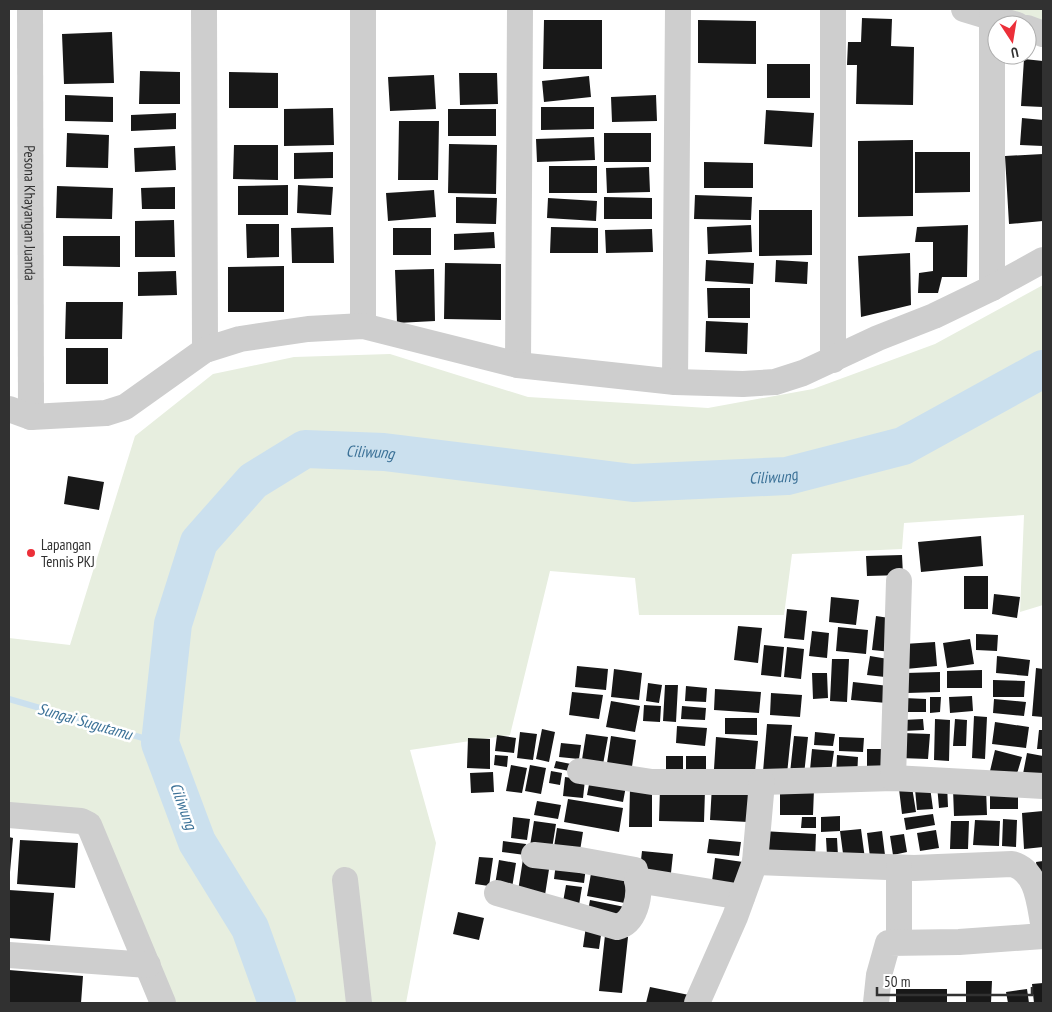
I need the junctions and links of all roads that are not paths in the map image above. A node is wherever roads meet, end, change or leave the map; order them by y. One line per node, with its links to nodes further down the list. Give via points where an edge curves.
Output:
1 (204, 9): 13 (street)
2 (364, 9): 12 (street)
3 (520, 9): 15 (street)
4 (678, 9): 16 (street)
5 (833, 9): 14 (street)
6 (964, 9): 8 (street)
7 (23, 11): 17 (street, Pesona Khayangan Juanda)
8 (987, 16)
9 (992, 65): 11 (street)
10 (1043, 260): 11 (street)
11 (992, 288): 14 (street)
12 (363, 326): 13 (street, via 308,329 240,339); 15 (street)
13 (205, 350): 17 (street, via 126,407 95,415)
14 (833, 360): 16 (street, via 775,382)
15 (518, 365): 16 (street)
16 (675, 382)
17 (20, 413)
18 (899, 581): 20 (street)
19 (580, 771): 21 (street, via 652,782)
20 (893, 778): 21 (street); 22 (street)
21 (762, 782): 25 (street)
22 (1043, 786)
23 (9, 815): 35 (street, via 89,824)
24 (534, 855): 28 (street, via 635,870)
25 (755, 862): 26 (street); 30 (street)
26 (899, 868): 31 (street, via 1012,864 1021,867 1030,876 1037,892); 33 (street)
27 (345, 880): 37 (street)
28 (637, 880): 29 (street, via 640,891 630,920 617,927); 30 (street)
29 (498, 893)
30 (742, 897): 38 (street)
31 (1043, 924)
32 (1043, 936): 33 (street)
33 (899, 942): 39 (street, via 886,946)
34 (9, 955): 35 (street)
35 (148, 965): 36 (street)
36 (163, 1003)
37 (360, 1003)
38 (697, 1003)
39 (876, 1003)

